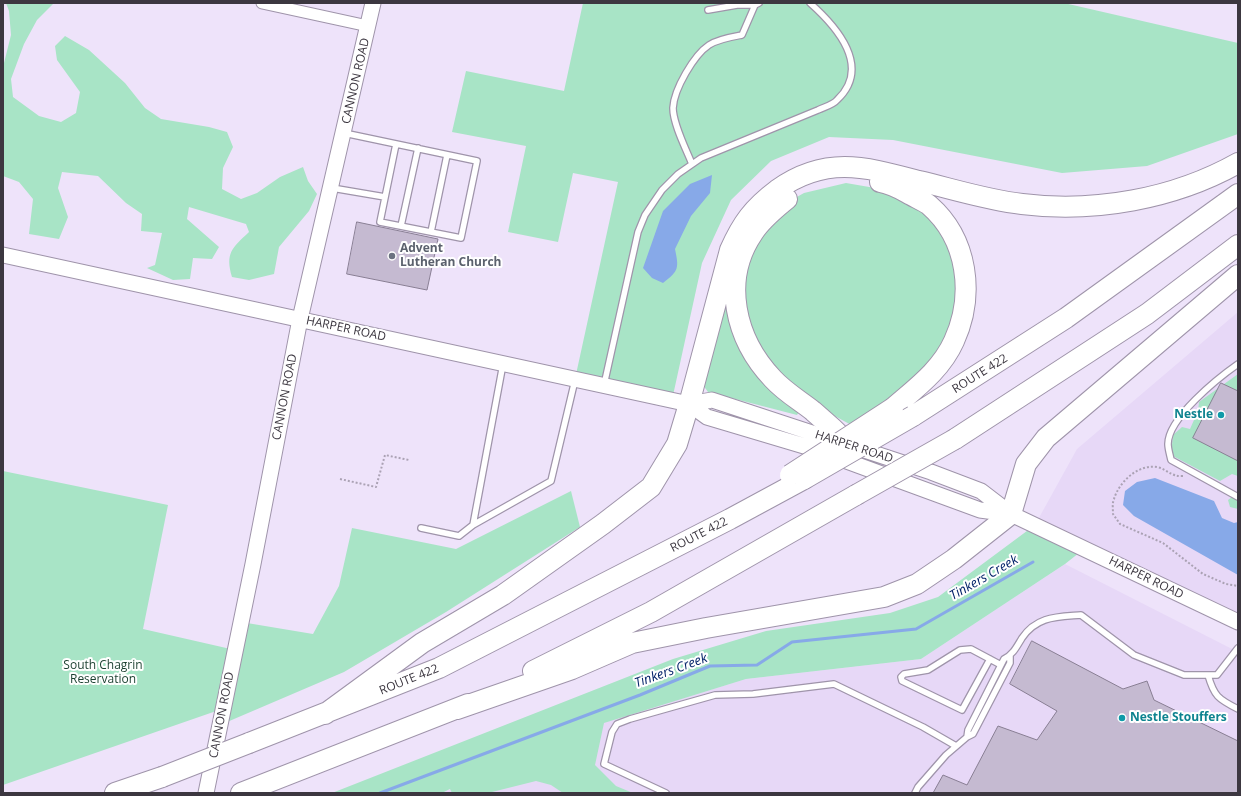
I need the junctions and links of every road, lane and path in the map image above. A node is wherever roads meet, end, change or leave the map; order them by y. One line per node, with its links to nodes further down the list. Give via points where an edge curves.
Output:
1 (262, 3): 6 (street)
2 (373, 3): 6 (street, CANNON ROAD)
3 (810, 3): 12 (lane, via 843,37 850,56 853,73 837,101)
4 (757, 4): 5 (lane); 12 (lane, via 742,35 708,45 698,55 680,84 673,109 678,130)
5 (708, 10)
6 (368, 26): 7 (street, CANNON ROAD)
7 (344, 133): 8 (lane); 13 (street, CANNON ROAD)
8 (396, 144): 9 (lane); 15 (lane)
9 (418, 148): 10 (lane); 16 (lane)
10 (447, 155): 17 (lane); 17 (lane, via 478,161 461,238)
11 (1238, 163): 26 (highway, via 1203,180 1155,195 1112,204 1062,207 988,198 868,168 834,167 790,181 751,212 730,250)
12 (692, 164): 25 (lane, via 662,190 645,215 638,232)
13 (332, 188): 15 (lane); 21 (street, CANNON ROAD)
14 (1238, 194): 30 (highway, ROUTE 422, bridge, via 1066,318 912,416)
15 (385, 197): 16 (lane, via 380,222)
16 (401, 226): 17 (lane)
17 (431, 232)
18 (1238, 245): 43 (highway, bridge, via 1147,314 956,438 651,612)
19 (3, 255): 21 (street, HARPER ROAD)
20 (1238, 275): 33 (highway, via 1046,438 1026,464)
21 (300, 319): 22 (street, HARPER ROAD); 49 (street, CANNON ROAD)
22 (503, 364): 24 (street, HARPER ROAD); 34 (lane)
23 (1238, 364): 32 (lane, via 1191,404 1174,427 1168,444 1171,460)
24 (575, 380): 25 (street, HARPER ROAD); 34 (lane, via 551,481)
25 (604, 386): 26 (street, HARPER ROAD)
26 (689, 404): 27 (street, HARPER ROAD, via 712,400); 33 (street, HARPER ROAD, via 707,417 811,448 980,510); 45 (highway, via 677,444 651,487 503,595 422,643)
27 (852, 446): 30 (highway, bridge, via 813,411 793,398 772,378 750,346 737,316 735,295 736,275 742,252 753,232 771,211 800,189 850,177 891,184 929,204 952,231 965,266 965,307 956,334 936,370 893,408); 33 (street, HARPER ROAD, via 981,491)
28 (409, 460): 31 (path, via 385,455 376,487)
29 (1185, 475): 36 (path, via 1175,477 1161,468 1154,467 1134,472 1117,492 1113,501 1113,514 1120,524 1163,543 1203,574)
30 (797, 477): 45 (highway, ROUTE 422, via 730,518 439,668)
31 (340, 479)
32 (1238, 497)
33 (1011, 514): 37 (street, HARPER ROAD); 43 (highway, via 954,559 917,584 884,596 632,643 572,669)
34 (473, 525): 35 (lane, via 459,536)
35 (421, 528)
36 (1238, 586)
37 (1238, 622)
38 (1238, 648): 42 (lane, via 1217,675)
39 (1010, 656): 41 (lane, via 1004,659); 42 (lane, via 1026,632 1046,618 1081,615 1134,655 1184,675); 46 (lane, via 1010,663 973,734)
40 (990, 660): 40 (lane, via 971,649 960,650 928,670 904,674 901,677 902,681 962,710); 41 (lane)
41 (1001, 666): 46 (lane, via 968,730)
42 (1208, 675): 44 (lane, via 1217,698)
43 (457, 709): 50 (highway)
44 (1238, 709)
45 (324, 714): 48 (highway, ROUTE 422, bridge)
46 (967, 737): 47 (lane)
47 (956, 746): 51 (lane, via 834,684 753,694 714,695 630,719 617,724 612,732 604,764); 52 (lane, via 941,760)
48 (115, 793)
49 (206, 793)
50 (241, 793)
51 (666, 793)
52 (915, 793)

